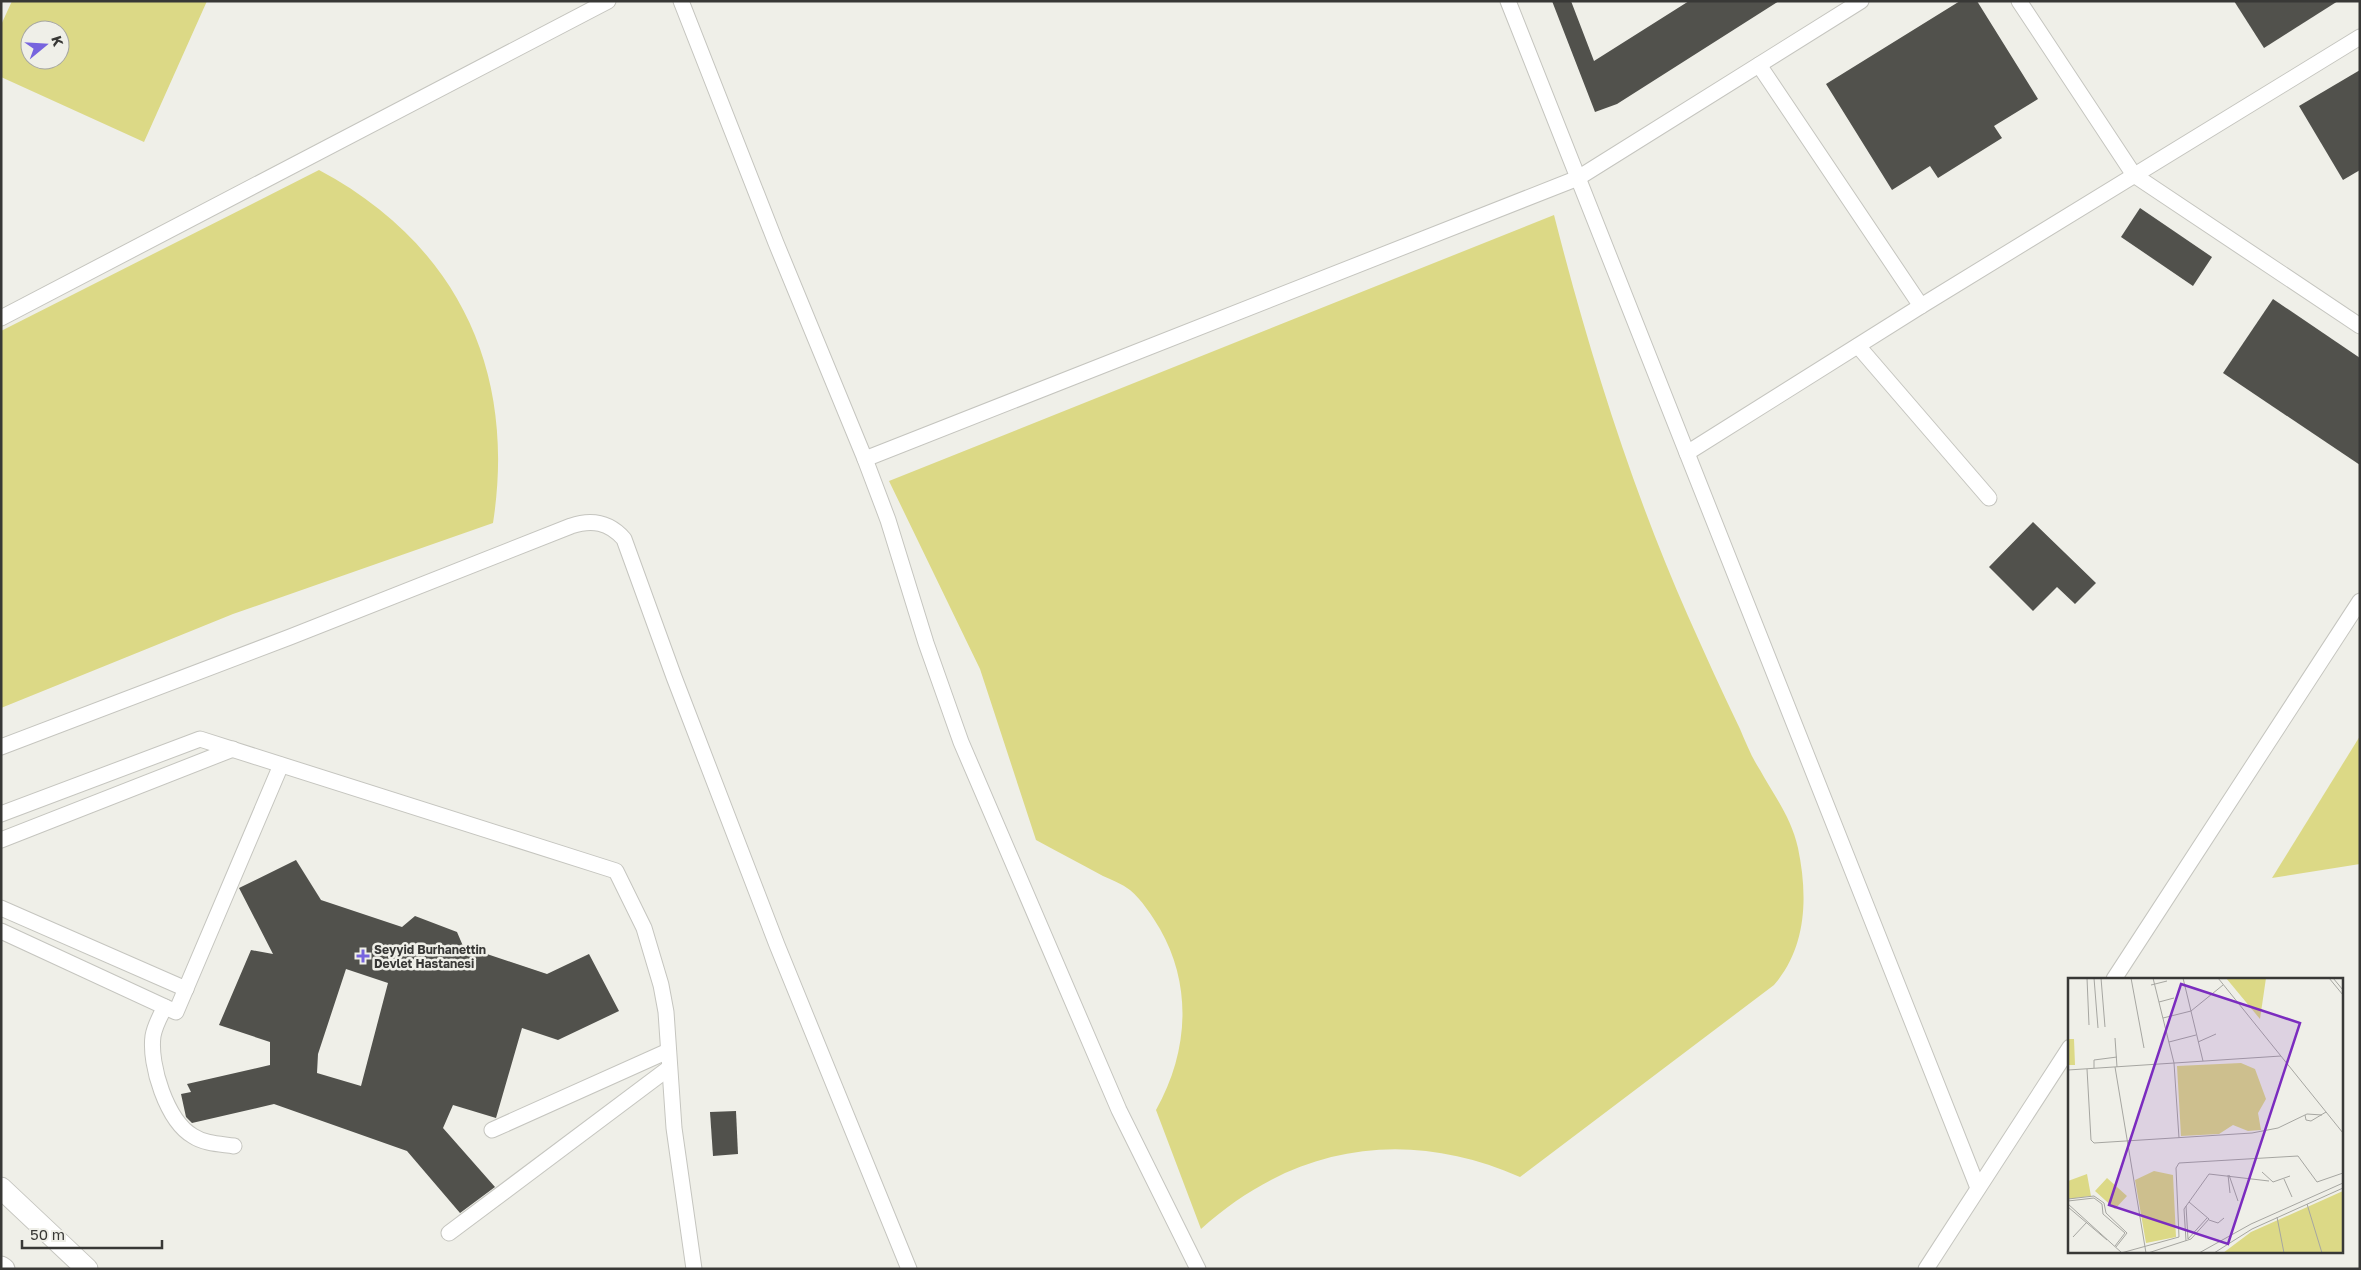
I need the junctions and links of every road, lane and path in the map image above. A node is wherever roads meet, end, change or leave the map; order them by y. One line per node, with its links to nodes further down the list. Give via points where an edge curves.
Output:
1 (608, 1): 11 (street)
2 (682, 1): 15 (street, via 776,243)
3 (1508, 1): 9 (street)
4 (1861, 1): 7 (street)
5 (2019, 1): 8 (street)
6 (2360, 37): 8 (street)
7 (1760, 65): 9 (street); 10 (street)
8 (2134, 175): 10 (street); 12 (street)
9 (1578, 178): 14 (street); 15 (street)
10 (1921, 306): 13 (street)
11 (1, 318)
12 (2360, 326)
13 (1858, 346): 14 (street); 16 (street)
14 (1687, 452): 34 (street)
15 (865, 459): 39 (street, via 961,742 1119,1110)
16 (1989, 498)
17 (2360, 601): 25 (street)
18 (1, 747): 38 (street, via 571,526 593,522 612,528 624,539 766,919)
19 (233, 749): 20 (street); 21 (street, via 200,739); 22 (street)
20 (281, 765): 26 (street); 29 (street, via 616,871 644,928 654,958 666,1012)
21 (1, 814)
22 (1, 840)
23 (1, 908): 26 (street)
24 (1, 931): 27 (street)
25 (2115, 978)
26 (186, 989): 27 (street, via 176,1012)
27 (165, 1007): 32 (street, via 155,1028 152,1045 167,1103 180,1126 195,1138)
28 (2068, 1050): 34 (street)
29 (668, 1051): 30 (street); 31 (street)
30 (669, 1068): 35 (street); 37 (street)
31 (492, 1130)
32 (234, 1146)
33 (1, 1188): 36 (street)
34 (1978, 1188): 40 (street)
35 (449, 1233)
36 (86, 1269)
37 (694, 1269)
38 (909, 1269)
39 (1198, 1269)
40 (1926, 1269)

